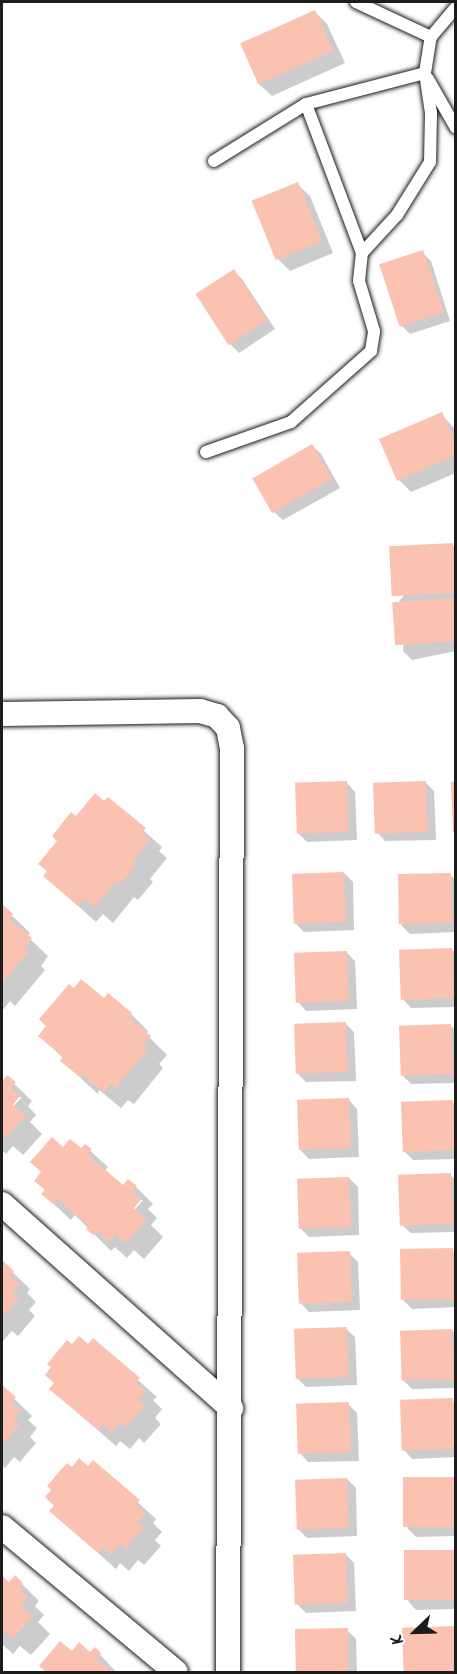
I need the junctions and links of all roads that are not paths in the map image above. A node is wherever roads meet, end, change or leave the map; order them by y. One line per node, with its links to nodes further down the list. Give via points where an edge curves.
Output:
1 (356, 2): 3 (lane)
2 (456, 7): 3 (lane)
3 (431, 37): 4 (lane)
4 (425, 73): 5 (lane); 6 (lane); 8 (lane, via 431,113 430,162 397,215)
5 (306, 104): 7 (lane); 8 (lane)
6 (456, 128)
7 (214, 161)
8 (362, 252): 9 (lane, via 359,280 374,332 371,351 291,422)
9 (206, 452)
10 (2, 714): 12 (street, via 200,711 217,716 228,728 232,748)
11 (2, 1204): 12 (street)
12 (231, 1408): 15 (street)
13 (2, 1527): 14 (street)
14 (176, 1672)
15 (228, 1672)

